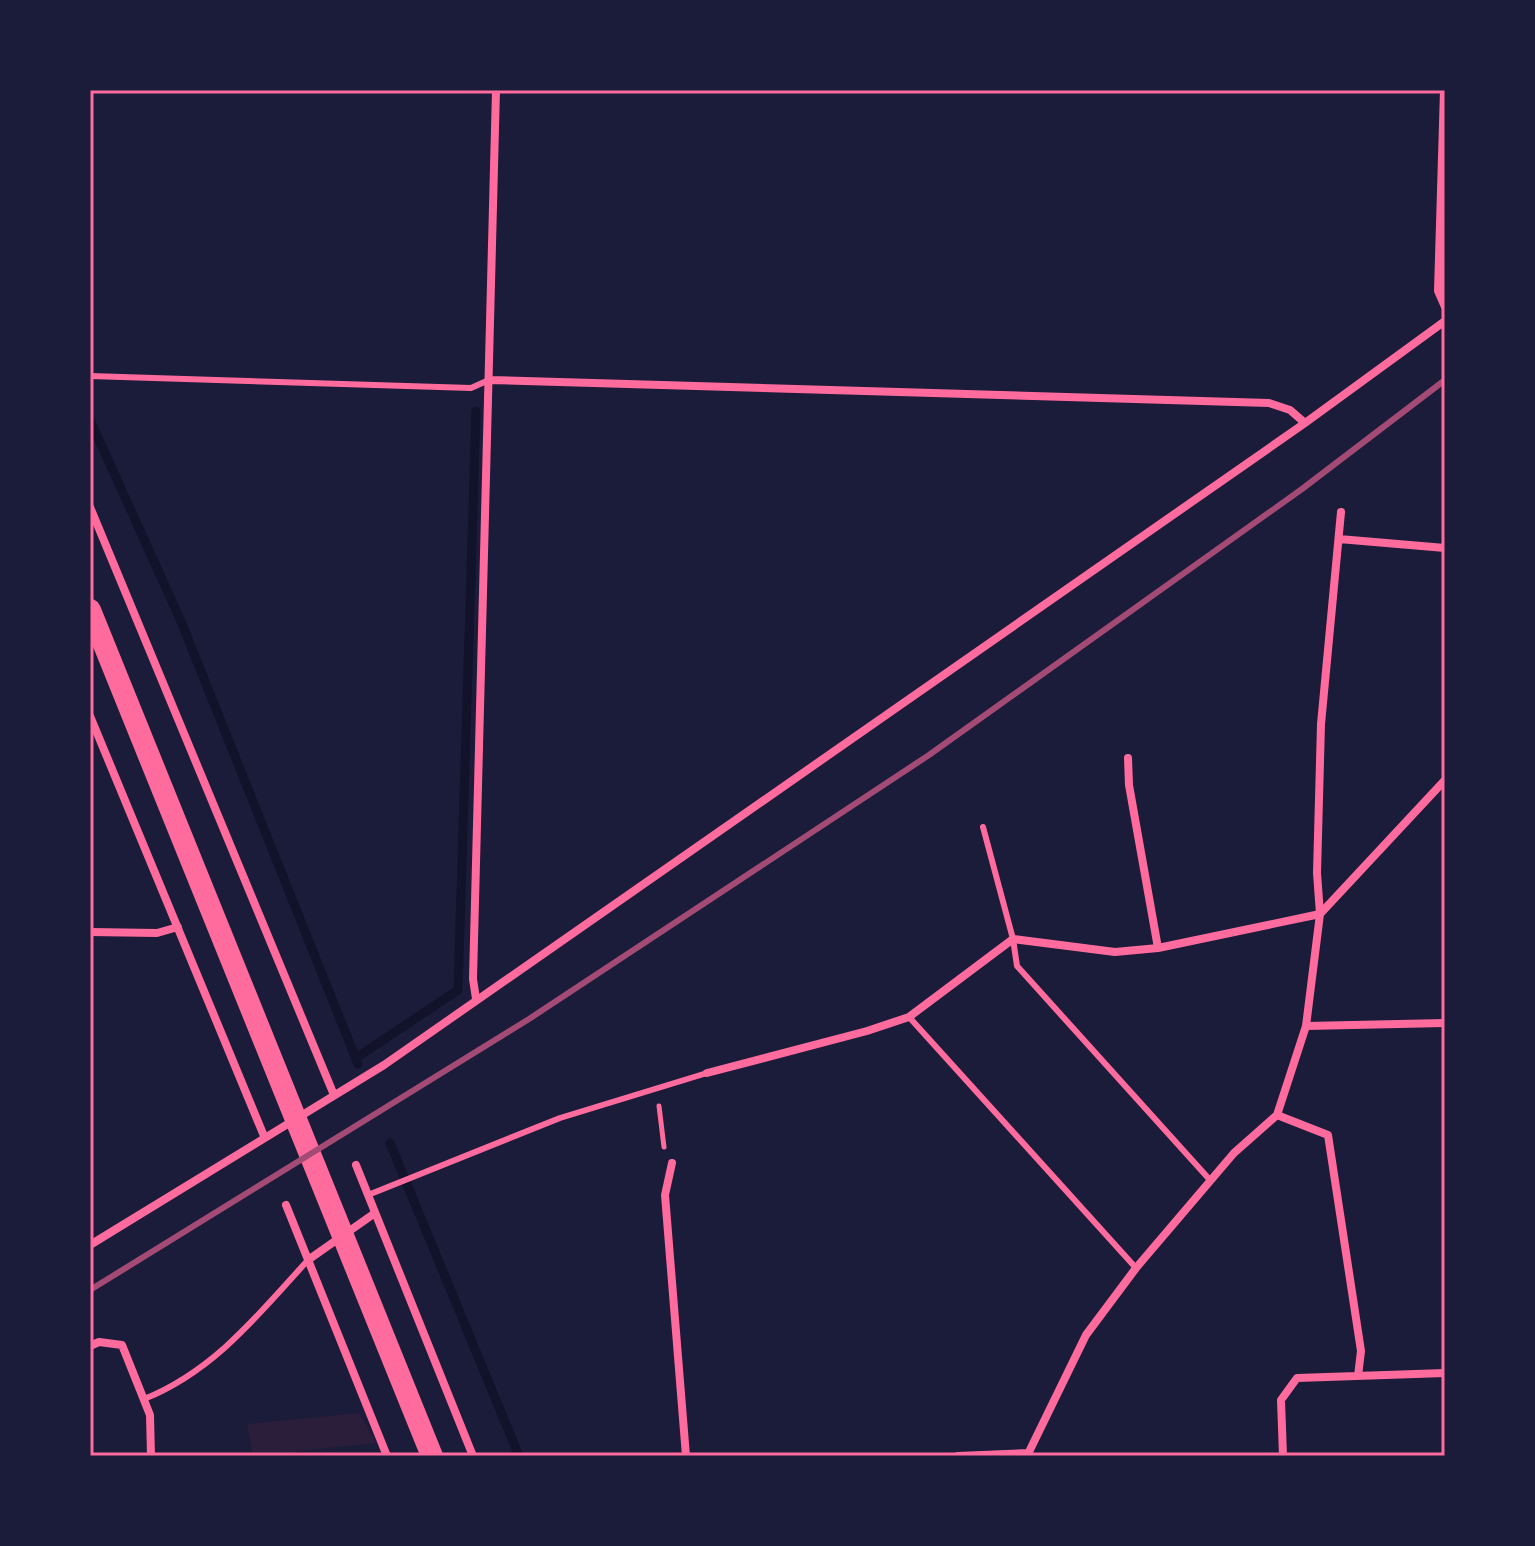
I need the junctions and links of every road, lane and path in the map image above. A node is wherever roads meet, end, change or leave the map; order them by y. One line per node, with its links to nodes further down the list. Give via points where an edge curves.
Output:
1 (496, 90): 6 (street)
2 (1444, 90): 3 (street, via 1438,291)
3 (1445, 307)
4 (1445, 321): 7 (street)
5 (90, 376): 6 (lane, via 471,388)
6 (489, 380): 7 (street, via 1269,403 1290,410); 22 (street)
7 (1305, 423): 22 (street)
8 (90, 507): 28 (street)
9 (1341, 512): 10 (street)
10 (1339, 539): 11 (street); 17 (street, via 1321,724)
11 (1445, 548)
12 (90, 610): 47 (highway)
13 (90, 716): 18 (street)
14 (1128, 758): 21 (street)
15 (1445, 780): 17 (street)
16 (983, 827): 20 (lane)
17 (1320, 914): 21 (street); 25 (street)
18 (178, 927): 19 (street, via 157,933); 30 (street)
19 (90, 932)
20 (1013, 939): 21 (street, via 1115,952); 23 (street); 33 (lane, via 1017,966)
21 (1158, 948)
22 (476, 999): 28 (street)
23 (909, 1017): 26 (street); 39 (lane)
24 (1445, 1023): 25 (street)
25 (1306, 1026): 29 (street)
26 (707, 1073): 27 (lane)
27 (657, 1089): 31 (path, via 662,1142); 34 (lane, via 560,1118)
28 (334, 1095): 30 (street)
29 (1277, 1115): 33 (street); 42 (street, via 1328,1135 1361,1351)
30 (264, 1136): 37 (street)
31 (672, 1163): 49 (street, via 665,1195)
32 (356, 1165): 34 (street)
33 (1210, 1180): 39 (street)
34 (368, 1195): 36 (street)
35 (286, 1205): 38 (street)
36 (375, 1213): 38 (street); 48 (street)
37 (90, 1245)
38 (308, 1260): 43 (lane, via 231,1344); 46 (street)
39 (1136, 1268): 44 (street, via 1086,1335)
40 (90, 1346): 43 (street, via 122,1345)
41 (1445, 1373): 42 (street)
42 (1358, 1376): 51 (street, via 1297,1378 1281,1400)
43 (144, 1399): 45 (street, via 150,1415)
44 (1027, 1454): 50 (street)
45 (151, 1456)
46 (387, 1456)
47 (432, 1456)
48 (473, 1456)
49 (686, 1456)
50 (958, 1456)
51 (1283, 1456)

